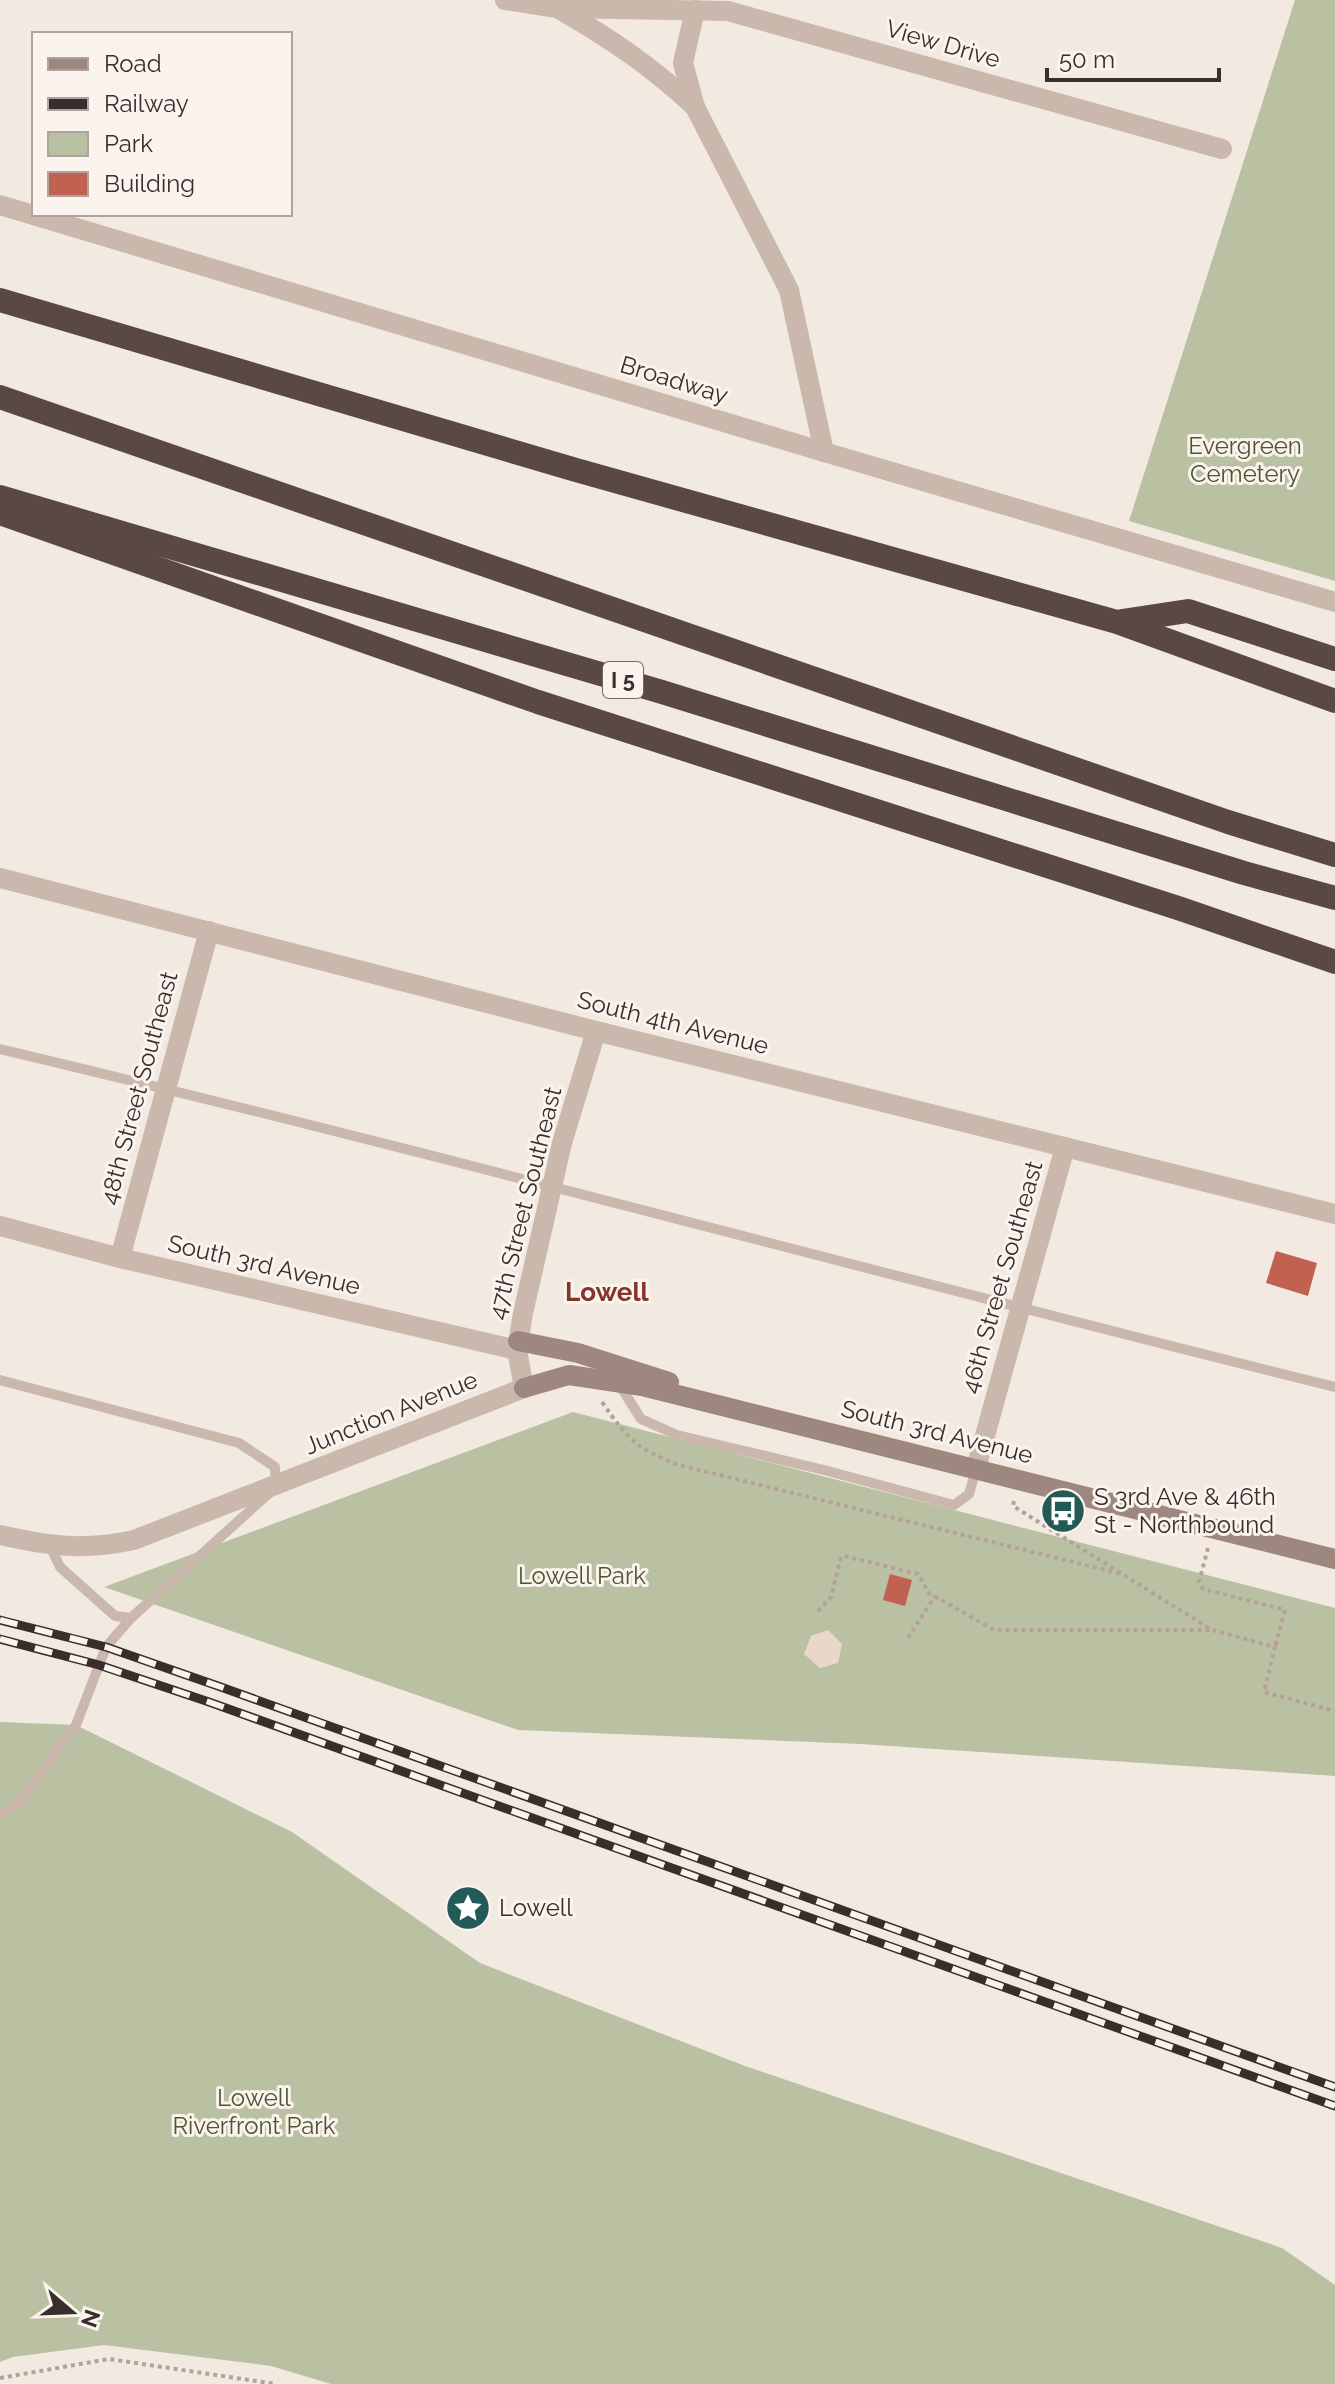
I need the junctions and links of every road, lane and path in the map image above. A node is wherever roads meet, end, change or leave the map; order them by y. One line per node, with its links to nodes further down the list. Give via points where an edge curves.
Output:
1 (505, 0): 3 (street, View Drive)
2 (730, 6): 4 (street, View Drive); 6 (street, View Drive)
3 (557, 8): 4 (street, View Drive); 5 (street, via 614,40)
4 (695, 10): 5 (street, via 683,63)
5 (695, 107): 12 (street, via 789,290)
6 (1222, 149)
7 (0, 205): 8 (street, Broadway)
8 (32, 215)
9 (37, 216): 12 (street, Broadway)
10 (0, 300): 16 (highway)
11 (0, 397): 19 (highway)
12 (824, 452): 15 (street, Broadway)
13 (0, 497): 20 (highway, I 5, via 662,692)
14 (0, 513): 24 (highway, via 538,702)
15 (1335, 602)
16 (1117, 622): 17 (highway, via 1188,611); 18 (highway)
17 (1335, 659)
18 (1335, 701)
19 (1335, 855)
20 (1244, 873): 22 (highway); 23 (highway, I 5)
21 (0, 878): 25 (street, South 4th Avenue)
22 (1335, 898)
23 (1335, 908)
24 (1181, 909): 26 (highway); 27 (highway)
25 (209, 931): 28 (street, South 4th Avenue); 30 (street, 48th Street Southeast)
26 (1335, 962)
27 (1335, 976)
28 (596, 1031): 31 (street, South 4th Avenue); 32 (street, 47th Street Southeast)
29 (0, 1049): 30 (lane)
30 (166, 1088): 32 (lane); 35 (street, 48th Street Southeast)
31 (1065, 1147): 33 (street, South 4th Avenue); 36 (street, 46th Street Southeast)
32 (553, 1185): 36 (lane); 37 (street, 47th Street Southeast)
33 (1335, 1214)
34 (0, 1226): 35 (street, South 3rd Avenue)
35 (120, 1258): 37 (street, South 3rd Avenue)
36 (1020, 1309): 41 (lane); 44 (street, 46th Street Southeast)
37 (517, 1345): 42 (street, 47th Street Southeast); 43 (main road, via 578,1353 642,1371)
38 (584, 1377): 40 (main road, South 3rd Avenue); 42 (main road, South 3rd Avenue, via 569,1375); 51 (path, via 626,1437 679,1465)
39 (0, 1380): 46 (lane, via 239,1443 275,1467)
40 (618, 1382): 43 (main road, South 3rd Avenue); 44 (lane, via 641,1419 677,1435 954,1505 969,1494)
41 (1335, 1387)
42 (524, 1388): 46 (street, Junction Avenue)
43 (752, 1413): 44 (main road, South 3rd Avenue)
44 (976, 1468): 45 (main road, South 3rd Avenue)
45 (1021, 1480): 47 (main road, South 3rd Avenue); 51 (path, via 1013,1506)
46 (276, 1487): 49 (street, Junction Avenue, via 134,1540 99,1548); 54 (lane)
47 (1213, 1529): 50 (main road, South 3rd Avenue); 57 (path, via 1199,1582 1203,1589 1285,1610)
48 (0, 1535): 49 (street, Junction Avenue)
49 (50, 1546): 54 (lane, via 60,1567 115,1616)
50 (1335, 1559)
51 (1122, 1574): 55 (path)
52 (935, 1596): 53 (path, via 918,1574 841,1557 831,1597); 55 (path, via 994,1630); 56 (path)
53 (818, 1611)
54 (131, 1618): 59 (lane, via 106,1647 76,1725 18,1804)
55 (1212, 1630): 57 (path)
56 (908, 1638)
57 (1275, 1647): 58 (path, via 1264,1692)
58 (1335, 1711)
59 (0, 1815)
60 (0, 2378): 61 (path, via 109,2359)
61 (276, 2384)

